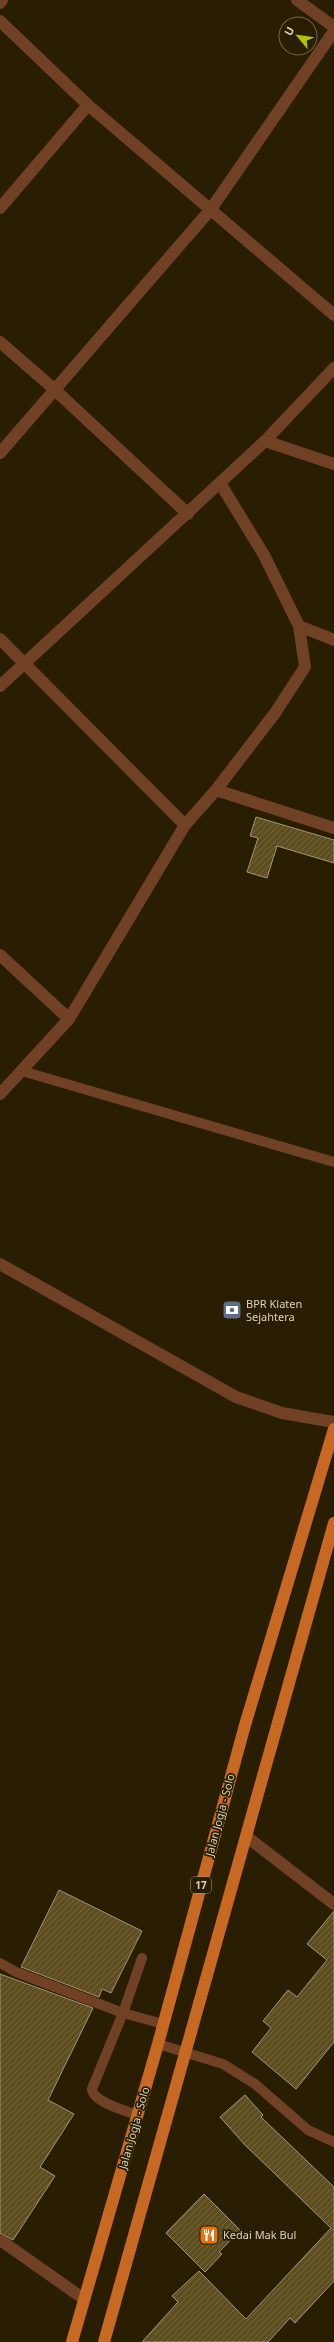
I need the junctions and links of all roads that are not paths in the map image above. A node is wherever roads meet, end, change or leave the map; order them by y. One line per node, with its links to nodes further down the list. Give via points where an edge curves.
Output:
1 (2, 0): 3 (street)
2 (297, 0): 5 (street)
3 (0, 3)
4 (0, 21): 7 (street)
5 (334, 27)
6 (334, 31): 9 (street)
7 (88, 105): 8 (street); 9 (street)
8 (0, 208)
9 (211, 209): 10 (street); 13 (street)
10 (334, 314)
11 (0, 342): 13 (street)
12 (334, 368): 14 (street)
13 (54, 389): 15 (street); 18 (street)
14 (265, 441): 16 (street); 17 (street)
15 (0, 453)
16 (334, 464)
17 (220, 483): 18 (street); 19 (street, via 264,555)
18 (188, 514): 22 (street)
19 (299, 626): 21 (street); 24 (street, via 305,667 275,713)
20 (0, 639): 22 (street)
21 (334, 640)
22 (24, 664): 23 (street); 25 (street)
23 (0, 686)
24 (216, 790): 25 (street); 26 (street)
25 (185, 825): 28 (street)
26 (334, 828)
27 (0, 955): 28 (street)
28 (69, 1019): 29 (street)
29 (22, 1071): 30 (street); 31 (lane)
30 (0, 1094)
31 (334, 1162)
32 (0, 1264): 33 (street, via 236,1397 282,1413)
33 (334, 1422)
34 (334, 1429): 41 (highway, Jalan Jogja - Solo / 17, via 245,1725)
35 (334, 1524): 36 (highway, via 303,1627)
36 (247, 1837): 37 (street); 43 (highway)
37 (334, 1904)
38 (142, 1958): 40 (lane)
39 (0, 1963): 40 (lane, via 16,1972)
40 (123, 2013): 41 (lane); 44 (lane, via 92,2089 98,2099)
41 (163, 2024): 42 (highway, Jalan Jogja - Solo / 17)
42 (158, 2044): 43 (lane); 44 (highway, Jalan Jogja - Solo / 17)
43 (186, 2053): 45 (lane, via 223,2064 255,2084 308,2130); 49 (highway)
44 (137, 2115): 47 (highway, Jalan Jogja - Solo / 17)
45 (334, 2142)
46 (0, 2240): 47 (street)
47 (84, 2299): 48 (highway, Jalan Jogja - Solo / 17)
48 (72, 2342)
49 (104, 2342)

